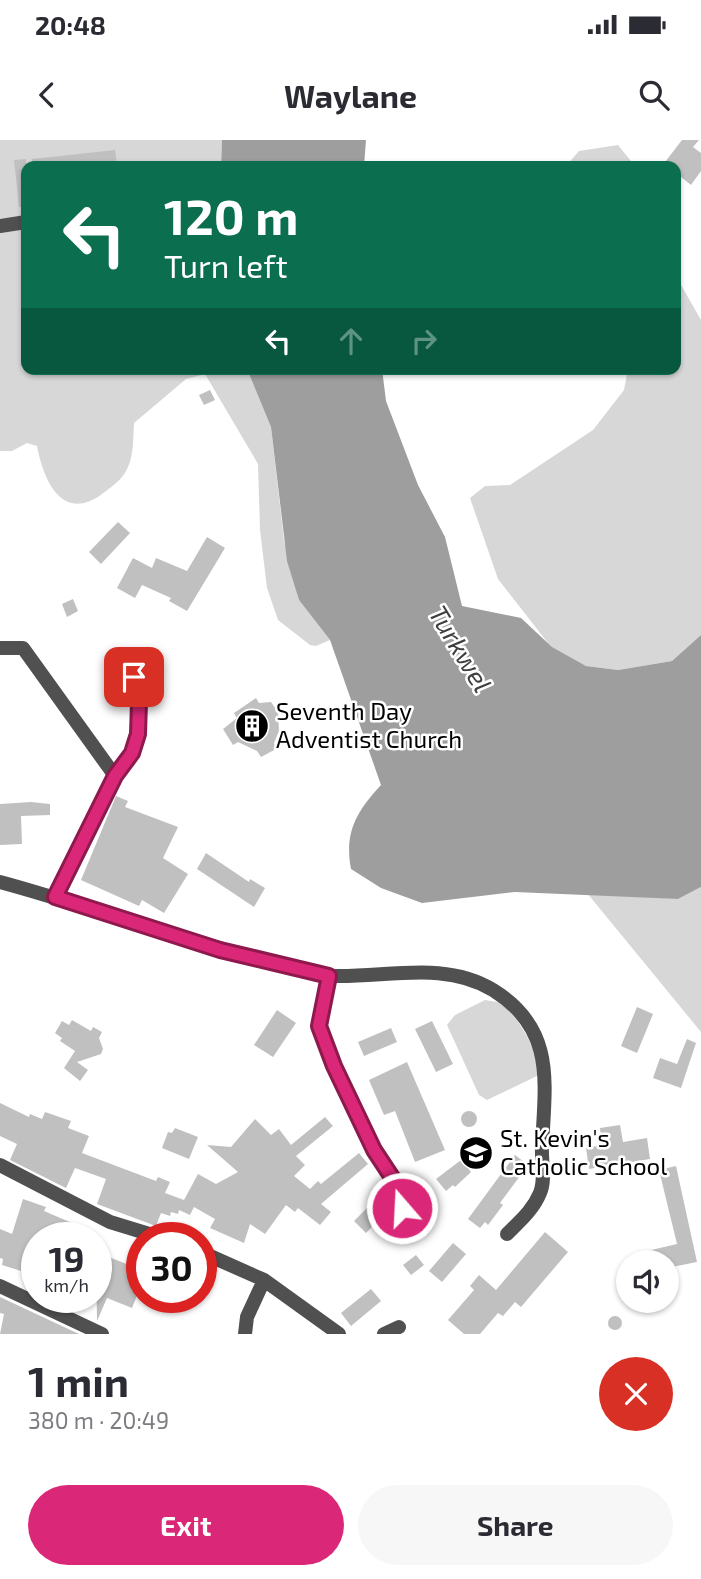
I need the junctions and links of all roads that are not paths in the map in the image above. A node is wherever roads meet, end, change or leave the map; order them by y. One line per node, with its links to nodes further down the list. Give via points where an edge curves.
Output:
1 (21, 223): 2 (street)
2 (0, 226)
3 (0, 648): 5 (street, via 23,648)
4 (134, 677): 5 (street, via 138,734 132,753)
5 (115, 776): 7 (street)
6 (0, 882): 7 (street)
7 (55, 897): 8 (street, via 220,950)
8 (329, 976): 10 (street, via 319,1026 374,1150 401,1191); 12 (street, via 442,972 491,989 527,1022 544,1058 547,1079 542,1189 534,1207)
9 (0, 1165): 11 (street)
10 (402, 1224)
11 (126, 1227)
12 (507, 1234)
13 (217, 1259): 14 (street)
14 (264, 1280): 18 (street, via 247,1317); 19 (street)
15 (0, 1286): 17 (street)
16 (399, 1328): 20 (street)
17 (103, 1334)
18 (245, 1334)
19 (339, 1334)
20 (384, 1334)

